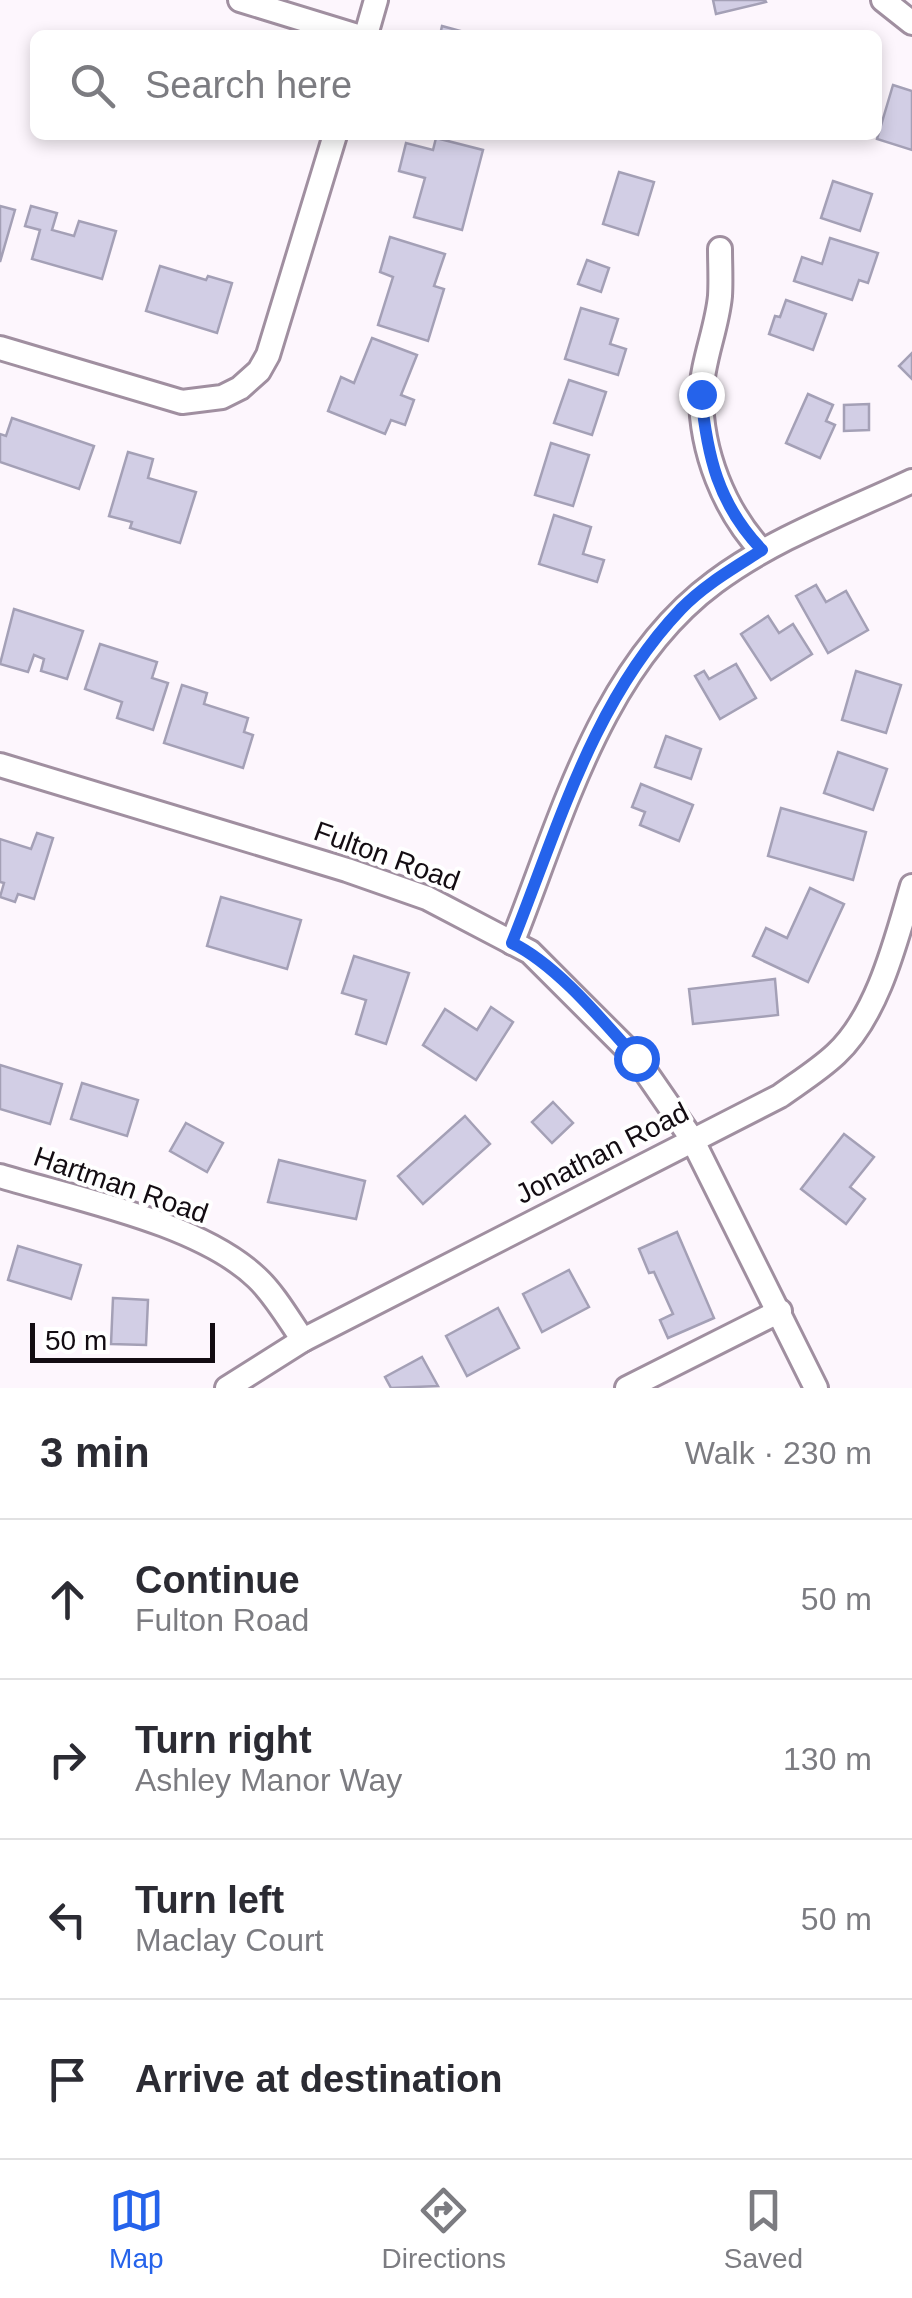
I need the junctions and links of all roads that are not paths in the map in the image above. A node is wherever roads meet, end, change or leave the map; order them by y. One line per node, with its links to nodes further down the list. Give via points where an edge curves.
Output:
1 (240, 0): 5 (street)
2 (376, 0): 6 (street)
3 (884, 0): 4 (street)
4 (912, 23)
5 (338, 30)
6 (367, 30)
7 (333, 140): 9 (street, via 268,355 240,388 222,398 182,402)
8 (720, 249): 11 (street, via 720,298 701,394 706,444 738,525)
9 (0, 348)
10 (912, 481): 11 (street)
11 (762, 550): 14 (street, via 682,608 630,671 598,726)
12 (0, 765): 14 (street, Fulton Road, via 427,898)
13 (912, 886): 15 (street, Jonathan Road)
14 (512, 943): 17 (street, Fulton Road, via 600,1018)
15 (888, 963): 16 (street); 17 (street, Jonathan Road, via 856,1031 837,1053 780,1096)
16 (912, 970)
17 (692, 1140): 19 (street, Fulton Road); 20 (street, Jonathan Road)
18 (0, 1176): 20 (street, Hartman Road, via 185,1233 260,1280)
19 (780, 1311): 22 (street); 23 (street, Fulton Road)
20 (303, 1340): 21 (street, Jonathan Road)
21 (228, 1388)
22 (626, 1388)
23 (816, 1388)

